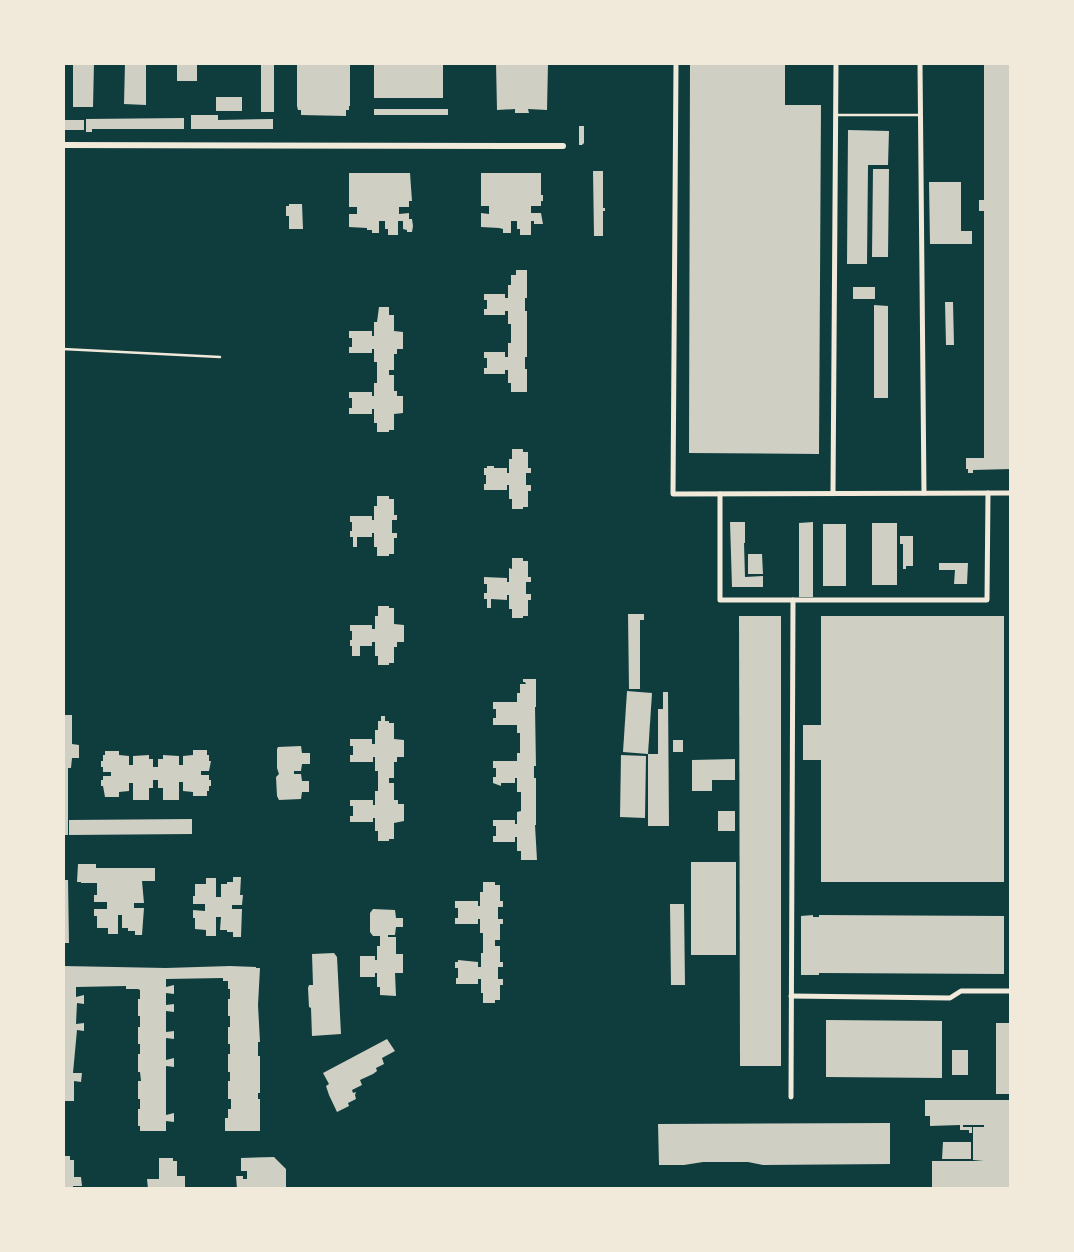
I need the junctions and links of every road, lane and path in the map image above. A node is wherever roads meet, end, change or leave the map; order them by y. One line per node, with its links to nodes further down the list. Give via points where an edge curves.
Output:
1 (676, 63): 14 (street, via 673,494)
2 (836, 63): 4 (street)
3 (920, 63): 5 (street)
4 (836, 115): 5 (lane); 10 (street)
5 (920, 115): 11 (street)
6 (63, 145): 7 (street)
7 (563, 146)
8 (63, 349): 9 (lane)
9 (220, 357)
10 (833, 493): 11 (street); 14 (street)
11 (924, 493): 12 (street)
12 (988, 493): 13 (street); 15 (street, via 987,600)
13 (1011, 493)
14 (720, 494): 15 (street, via 720,600)
15 (793, 600): 17 (street)
16 (1011, 991): 17 (street, via 961,991 950,998)
17 (792, 996): 18 (street)
18 (791, 1097)

